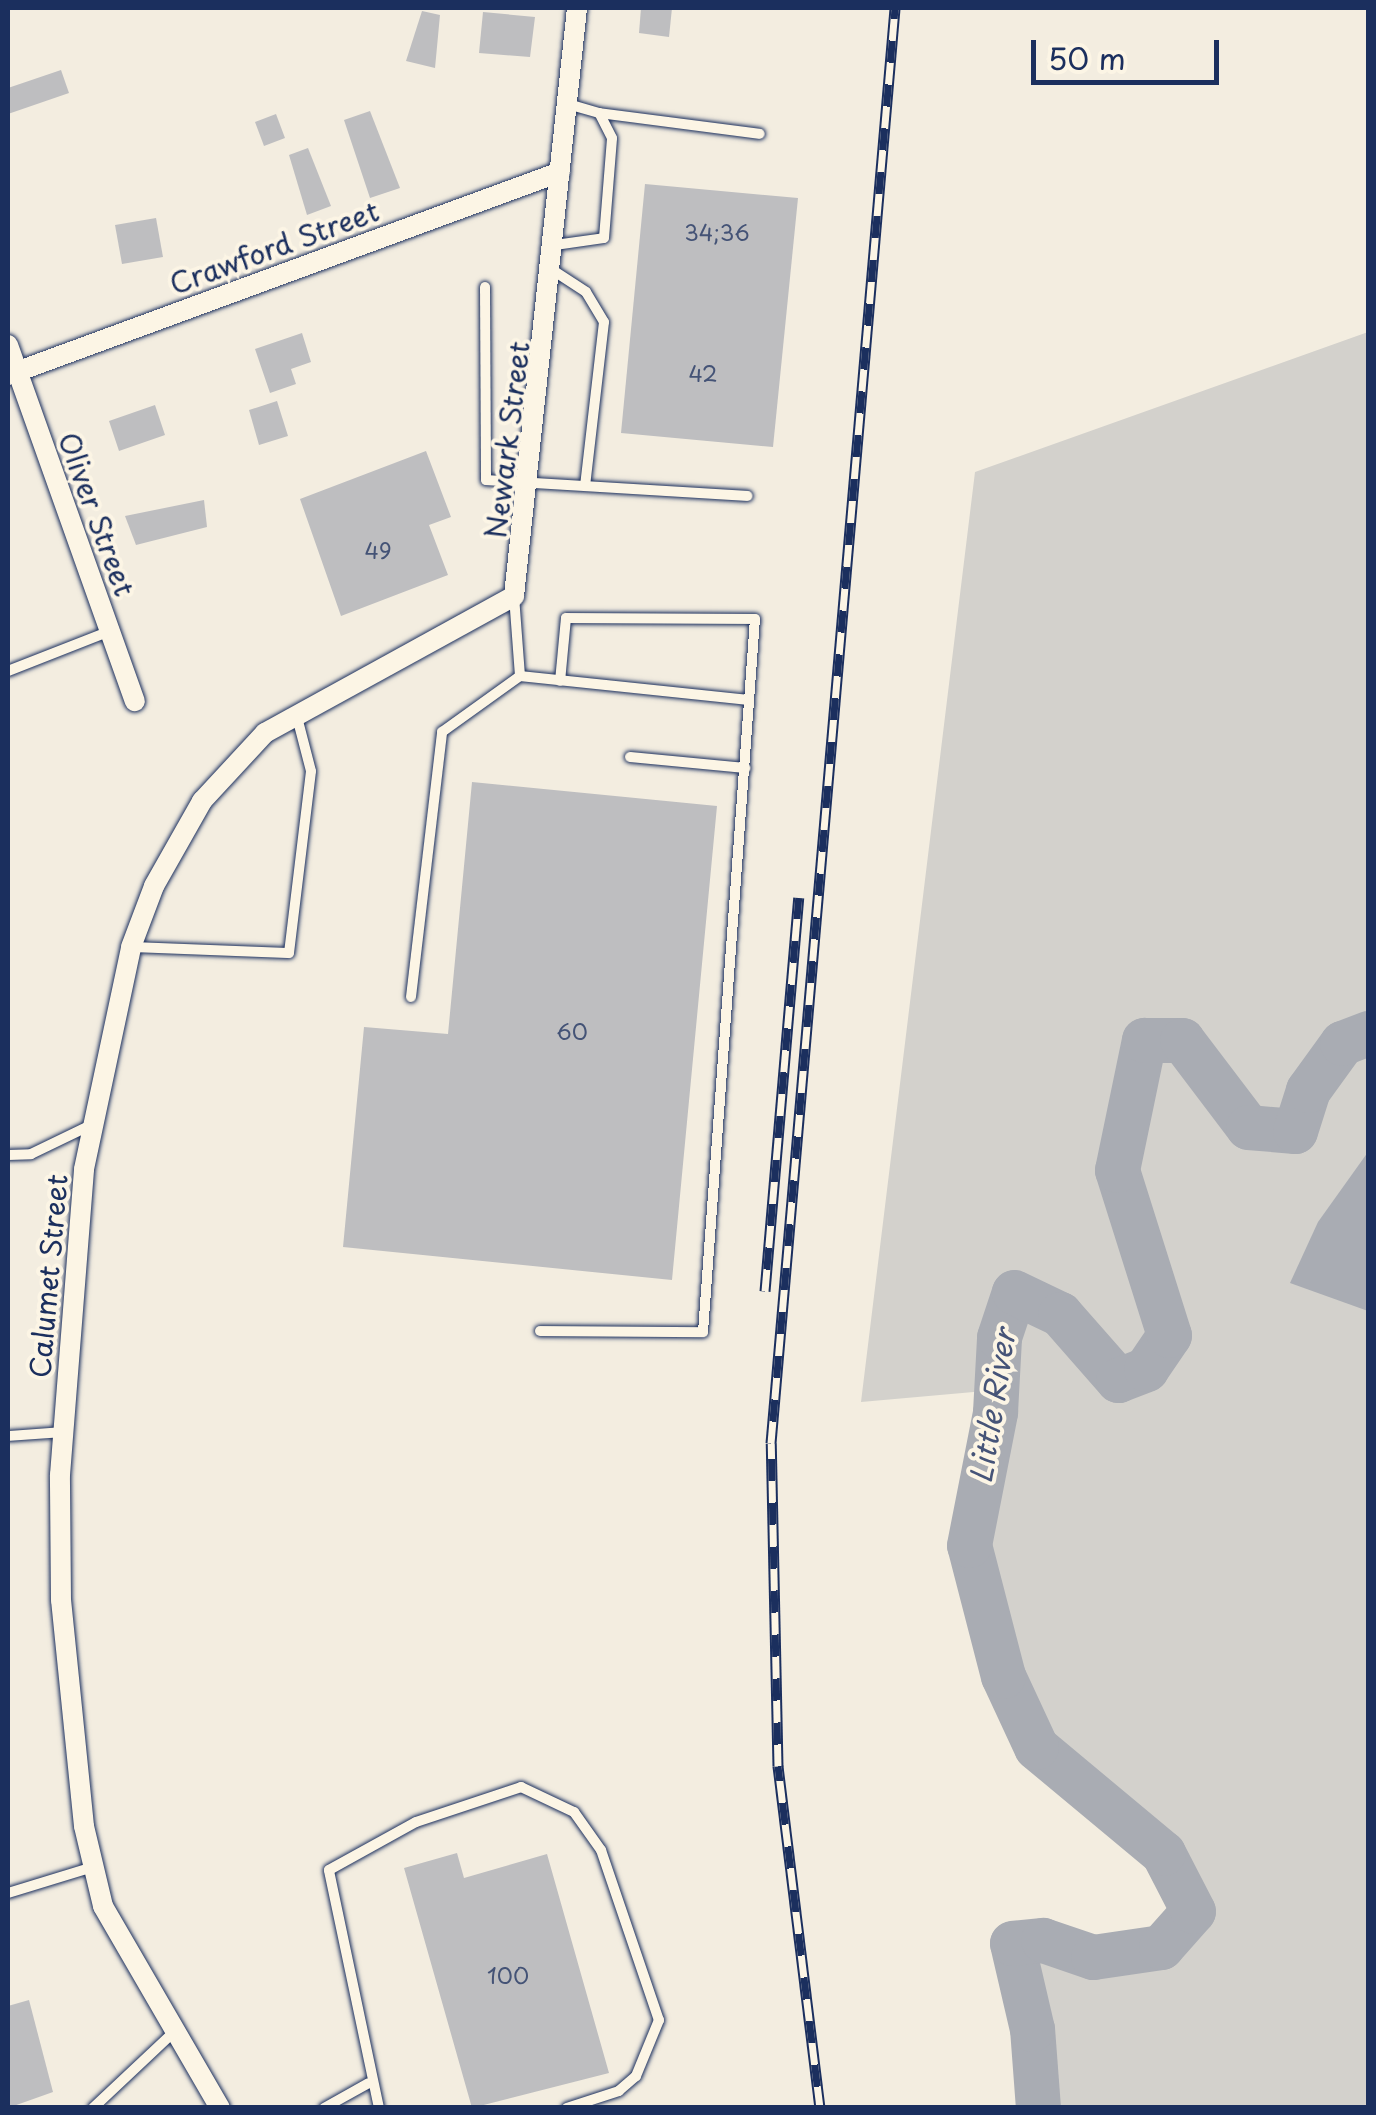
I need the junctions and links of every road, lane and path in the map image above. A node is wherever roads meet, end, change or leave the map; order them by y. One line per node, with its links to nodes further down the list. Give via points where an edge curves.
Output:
1 (576, 8): 2 (street, Newark Street)
2 (567, 104): 3 (lane); 5 (street, Newark Street)
3 (599, 114): 4 (lane); 6 (lane, via 612,138 604,238)
4 (760, 134)
5 (560, 172): 6 (street, Newark Street); 10 (street, Crawford Street)
6 (556, 246): 7 (street, Newark Street)
7 (554, 272): 11 (street, Newark Street); 12 (lane, via 586,292 604,322)
8 (485, 287): 11 (lane, via 486,480)
9 (8, 345): 10 (street, Oliver Street)
10 (12, 373): 15 (street, Oliver Street)
11 (530, 482): 12 (lane); 14 (street, Newark Street)
12 (584, 486): 13 (lane)
13 (748, 496)
14 (514, 596): 17 (lane); 21 (street)
15 (110, 631): 16 (lane); 20 (street, Oliver Street)
16 (8, 671)
17 (520, 676): 18 (lane); 25 (lane, via 442,732)
18 (560, 681): 19 (lane); 19 (lane, via 566,618 755,619)
19 (749, 700): 23 (lane)
20 (135, 701)
21 (296, 712): 24 (street, Calumet Street, via 265,733 186,827); 24 (lane, via 312,771 289,953)
22 (630, 757): 23 (lane)
23 (744, 768): 28 (lane, via 703,1332)
24 (131, 947): 26 (street, Calumet Street)
25 (411, 997)
26 (93, 1124): 27 (lane, via 31,1154); 29 (street, Calumet Street)
27 (8, 1156)
28 (540, 1331)
29 (62, 1432): 30 (lane); 31 (street, Calumet Street, via 61,1600)
30 (8, 1436)
31 (94, 1867): 32 (lane); 33 (street, Calumet Street, via 104,1906)
32 (8, 1893)
33 (176, 2030): 35 (lane); 36 (street, Calumet Street)
34 (370, 2083): 37 (lane); 38 (lane); 39 (lane, via 329,1870 416,1822 521,1787 574,1812 601,1850 658,2020 636,2076 618,2091)
35 (93, 2108)
36 (220, 2108)
37 (324, 2108)
38 (379, 2108)
39 (567, 2108)

